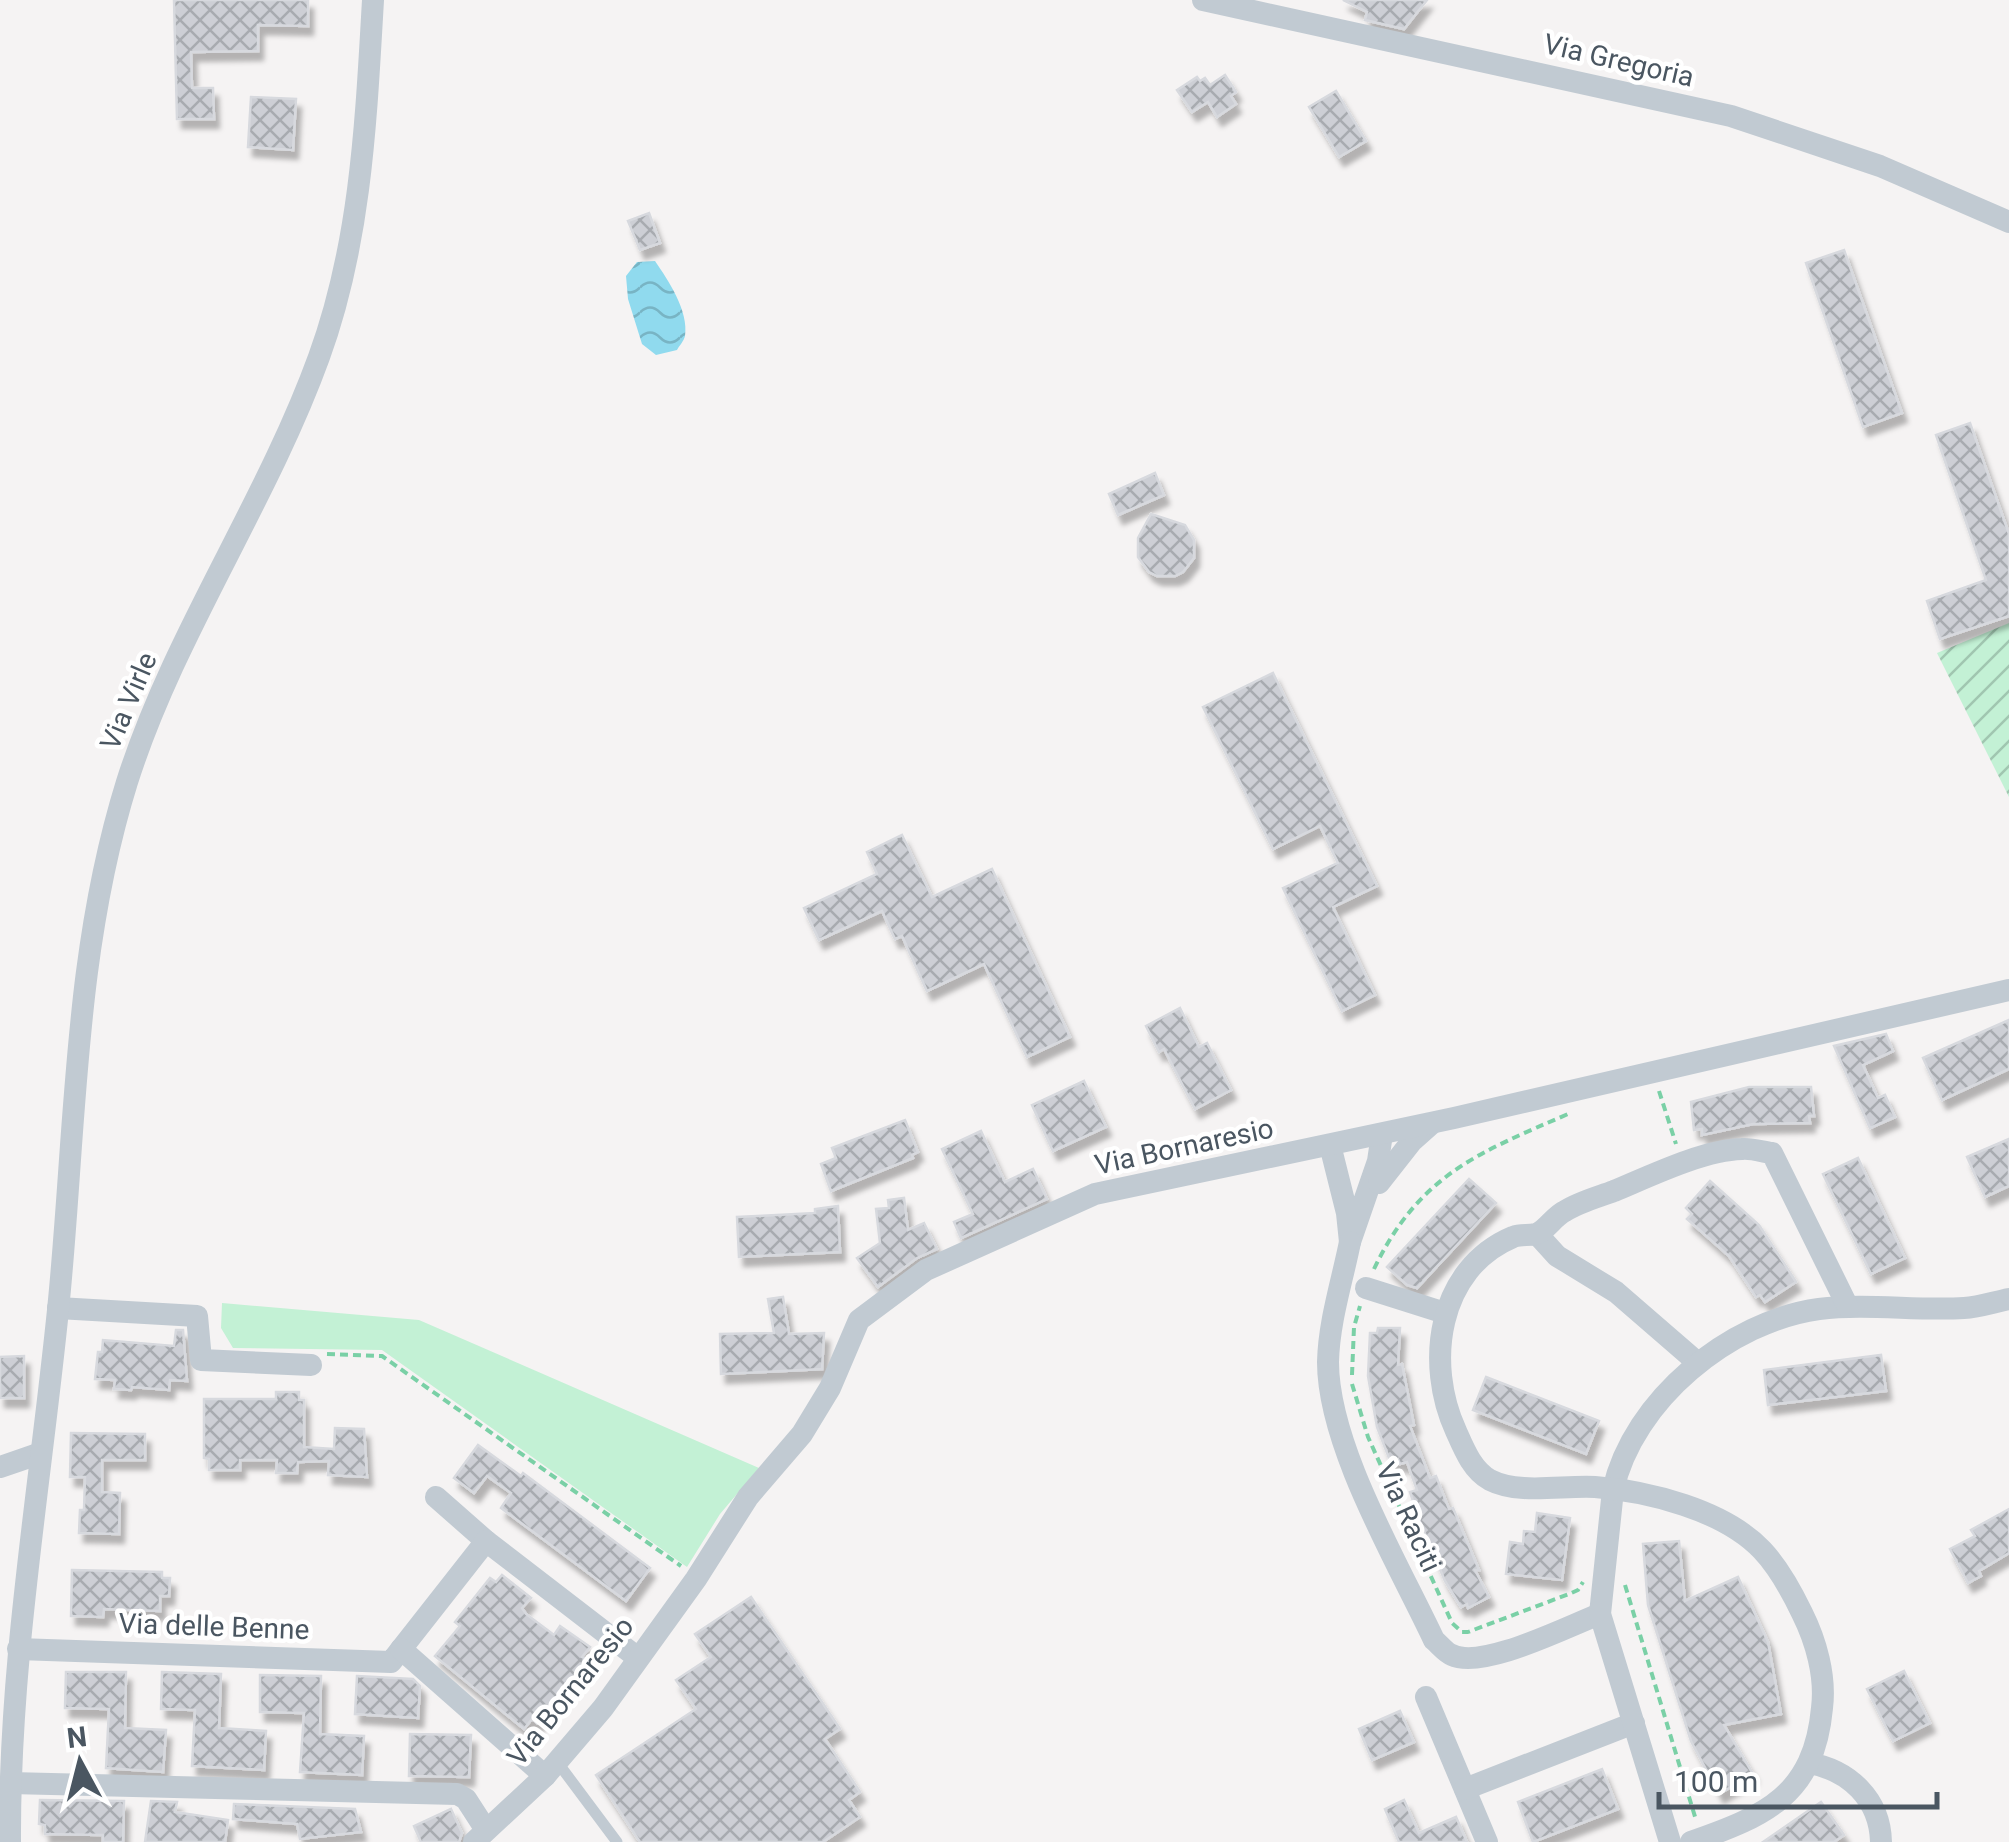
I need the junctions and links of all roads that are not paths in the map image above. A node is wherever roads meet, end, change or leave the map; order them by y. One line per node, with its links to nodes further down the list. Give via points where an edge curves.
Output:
1 (373, 0): 14 (street, Via Virle, via 364,153 345,273 319,358 149,720 100,880 76,1047)
2 (1204, 0): 3 (street, Via Gregoria, via 1732,116 1880,166)
3 (2009, 222)
4 (2009, 990): 5 (street, Via Bornaresio)
5 (1432, 1123): 6 (street, Via Bornaresio); 8 (street)
6 (1382, 1134): 7 (street, Via Bornaresio); 8 (street, Via Raciti)
7 (1330, 1144): 10 (street, Via Raciti); 26 (street, Via Bornaresio, via 1095,1194 926,1270 859,1320 802,1434 748,1497)
8 (1362, 1207): 10 (street, Via Raciti)
9 (1537, 1234): 13 (street, via 1563,1211 1682,1163 1742,1148 1772,1153); 15 (street, via 1517,1235 1475,1264); 17 (street)
10 (1350, 1242): 23 (street, Via Raciti, via 1332,1316 1332,1409 1434,1640 1452,1655 1473,1659)
11 (1366, 1288): 15 (street)
12 (2009, 1299): 13 (street, via 1967,1308)
13 (1848, 1307): 17 (street, via 1790,1315)
14 (58, 1308): 16 (street, via 197,1316 201,1360); 18 (street, Via Virle)
15 (1445, 1313): 20 (street, via 1440,1384 1478,1470 1508,1486)
16 (310, 1359)
17 (1698, 1362): 20 (street, via 1653,1407)
18 (41, 1453): 19 (street); 25 (street, Via Virle)
19 (0, 1468)
20 (1613, 1490): 23 (street); 29 (street, via 1691,1506 1728,1525 1760,1548 1787,1583 1821,1672 1821,1721)
21 (436, 1497): 22 (street)
22 (486, 1541): 24 (street); 26 (street)
23 (1600, 1614): 28 (street)
24 (401, 1648): 25 (street, Via delle Benne, via 391,1662); 30 (street)
25 (18, 1649): 31 (street, Via Virle)
26 (638, 1658): 30 (street, Via Bornaresio)
27 (1426, 1697): 32 (street)
28 (1634, 1723): 32 (street); 37 (street)
29 (1809, 1763): 38 (street, via 1778,1803); 39 (street, via 1832,1767 1858,1787 1873,1808)
30 (552, 1770): 33 (street, Via Bornaresio); 35 (lane)
31 (10, 1783): 33 (street, via 457,1794 466,1799); 34 (street, Via Virle)
32 (1465, 1789): 36 (street)
33 (480, 1836)
34 (10, 1842)
35 (616, 1842)
36 (1487, 1842)
37 (1670, 1842)
38 (1691, 1842)
39 (1881, 1842)

